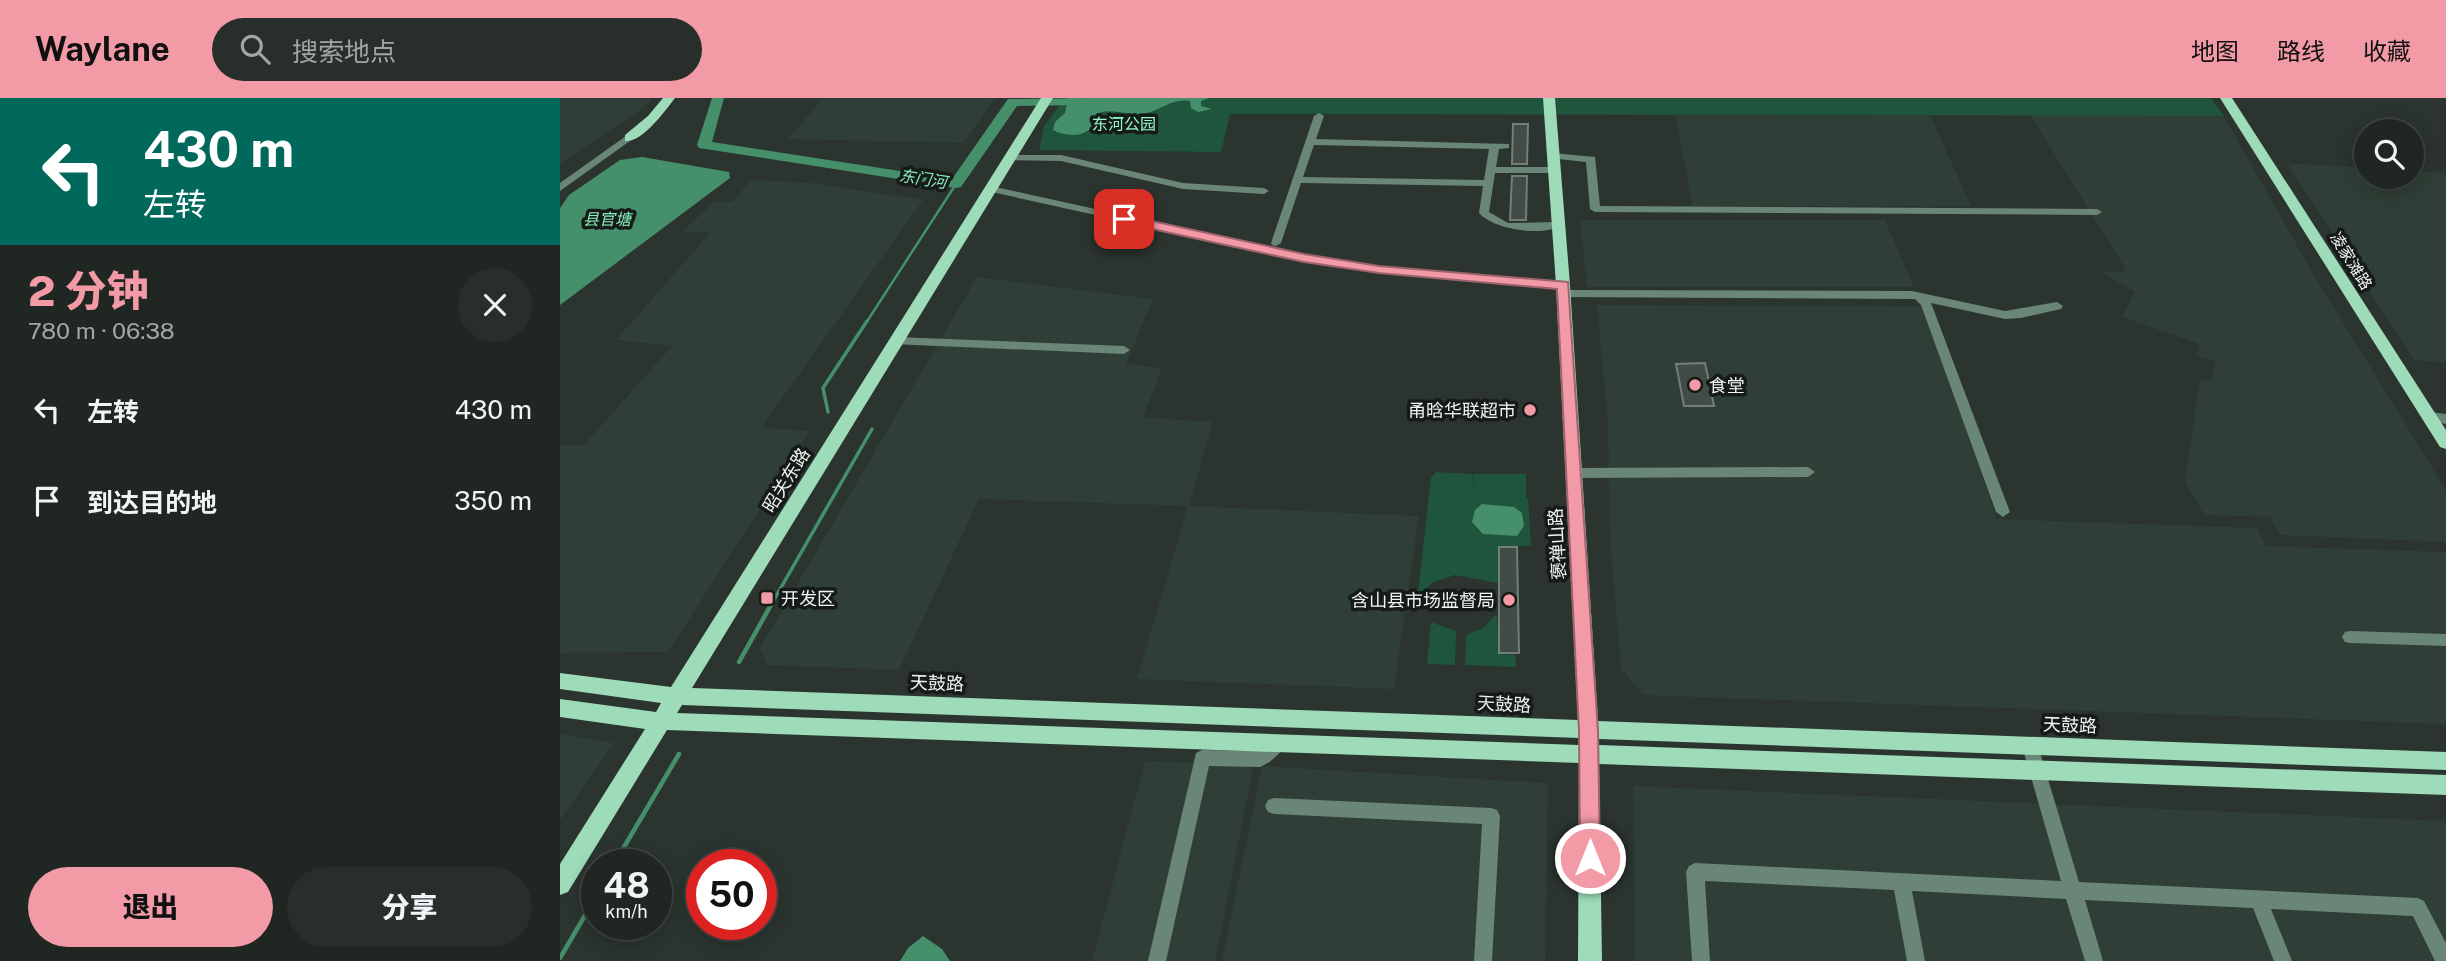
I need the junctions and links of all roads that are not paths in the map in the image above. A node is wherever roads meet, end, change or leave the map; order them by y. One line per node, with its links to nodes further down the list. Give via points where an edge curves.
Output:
1 (669, 98): 6 (main road)
2 (2230, 103): 26 (main road, 凌家滩路)
3 (1043, 104): 10 (main road, 昭关东路)
4 (1553, 108): 11 (main road, 褒禅山路)
5 (1319, 116): 7 (street)
6 (629, 138): 15 (street)
7 (1310, 142): 8 (street); 13 (street)
8 (1494, 146): 9 (street); 12 (street)
9 (1506, 146)
10 (1010, 158): 16 (main road, 昭关东路); 17 (street, via 1061,158 1183,187)
11 (1553, 163): 12 (street); 18 (street, via 1591,159 1595,209); 19 (main road, 褒禅山路)
12 (1491, 170): 14 (street)
13 (1297, 180): 14 (street); 20 (street)
14 (1489, 183): 19 (street, via 1484,213 1488,218 1513,226)
15 (560, 188)
16 (990, 189): 21 (street, via 1304,258); 24 (main road, 昭关东路)
17 (1264, 191)
18 (2097, 212)
19 (1557, 225): 21 (main road, 褒禅山路)
20 (1276, 243)
21 (1563, 290): 22 (street); 30 (main road, 褒禅山路)
22 (1920, 298): 23 (street, via 2006,314); 31 (street)
23 (2057, 306)
24 (896, 341): 25 (street); 35 (main road, 昭关东路)
25 (1124, 350)
26 (2430, 417): 27 (street); 28 (main road, 凌家滩路)
27 (2446, 419)
28 (2446, 443)
29 (1808, 472): 30 (street)
30 (1574, 473): 38 (main road, 褒禅山路)
31 (2003, 512)
32 (2350, 637): 33 (street)
33 (2446, 640)
34 (560, 681): 35 (main road, 天鼓路)
35 (676, 696): 37 (main road, 昭关东路); 38 (main road, 天鼓路)
36 (560, 708): 37 (main road)
37 (661, 721): 39 (main road); 47 (main road, 昭关东路)
38 (1589, 731): 40 (main road, 天鼓路); 41 (main road, 褒禅山路)
39 (1279, 743): 41 (main road); 50 (street, via 1260,759 1202,758)
40 (2030, 746): 42 (main road, 天鼓路); 43 (street)
41 (1590, 755): 43 (main road); 52 (main road, 褒禅山路)
42 (2446, 761)
43 (2037, 769): 44 (main road); 48 (street)
44 (2446, 785)
45 (1274, 806): 51 (street, via 1492,816)
46 (1901, 882): 48 (street); 53 (street, via 1695,872); 54 (street)
47 (560, 884)
48 (2073, 890): 49 (street); 55 (street)
49 (2258, 899): 56 (street); 57 (street, via 2418,907)
50 (1157, 961)
51 (1483, 961)
52 (1590, 961)
53 (1702, 961)
54 (1916, 961)
55 (2094, 961)
56 (2283, 961)
57 (2445, 961)

